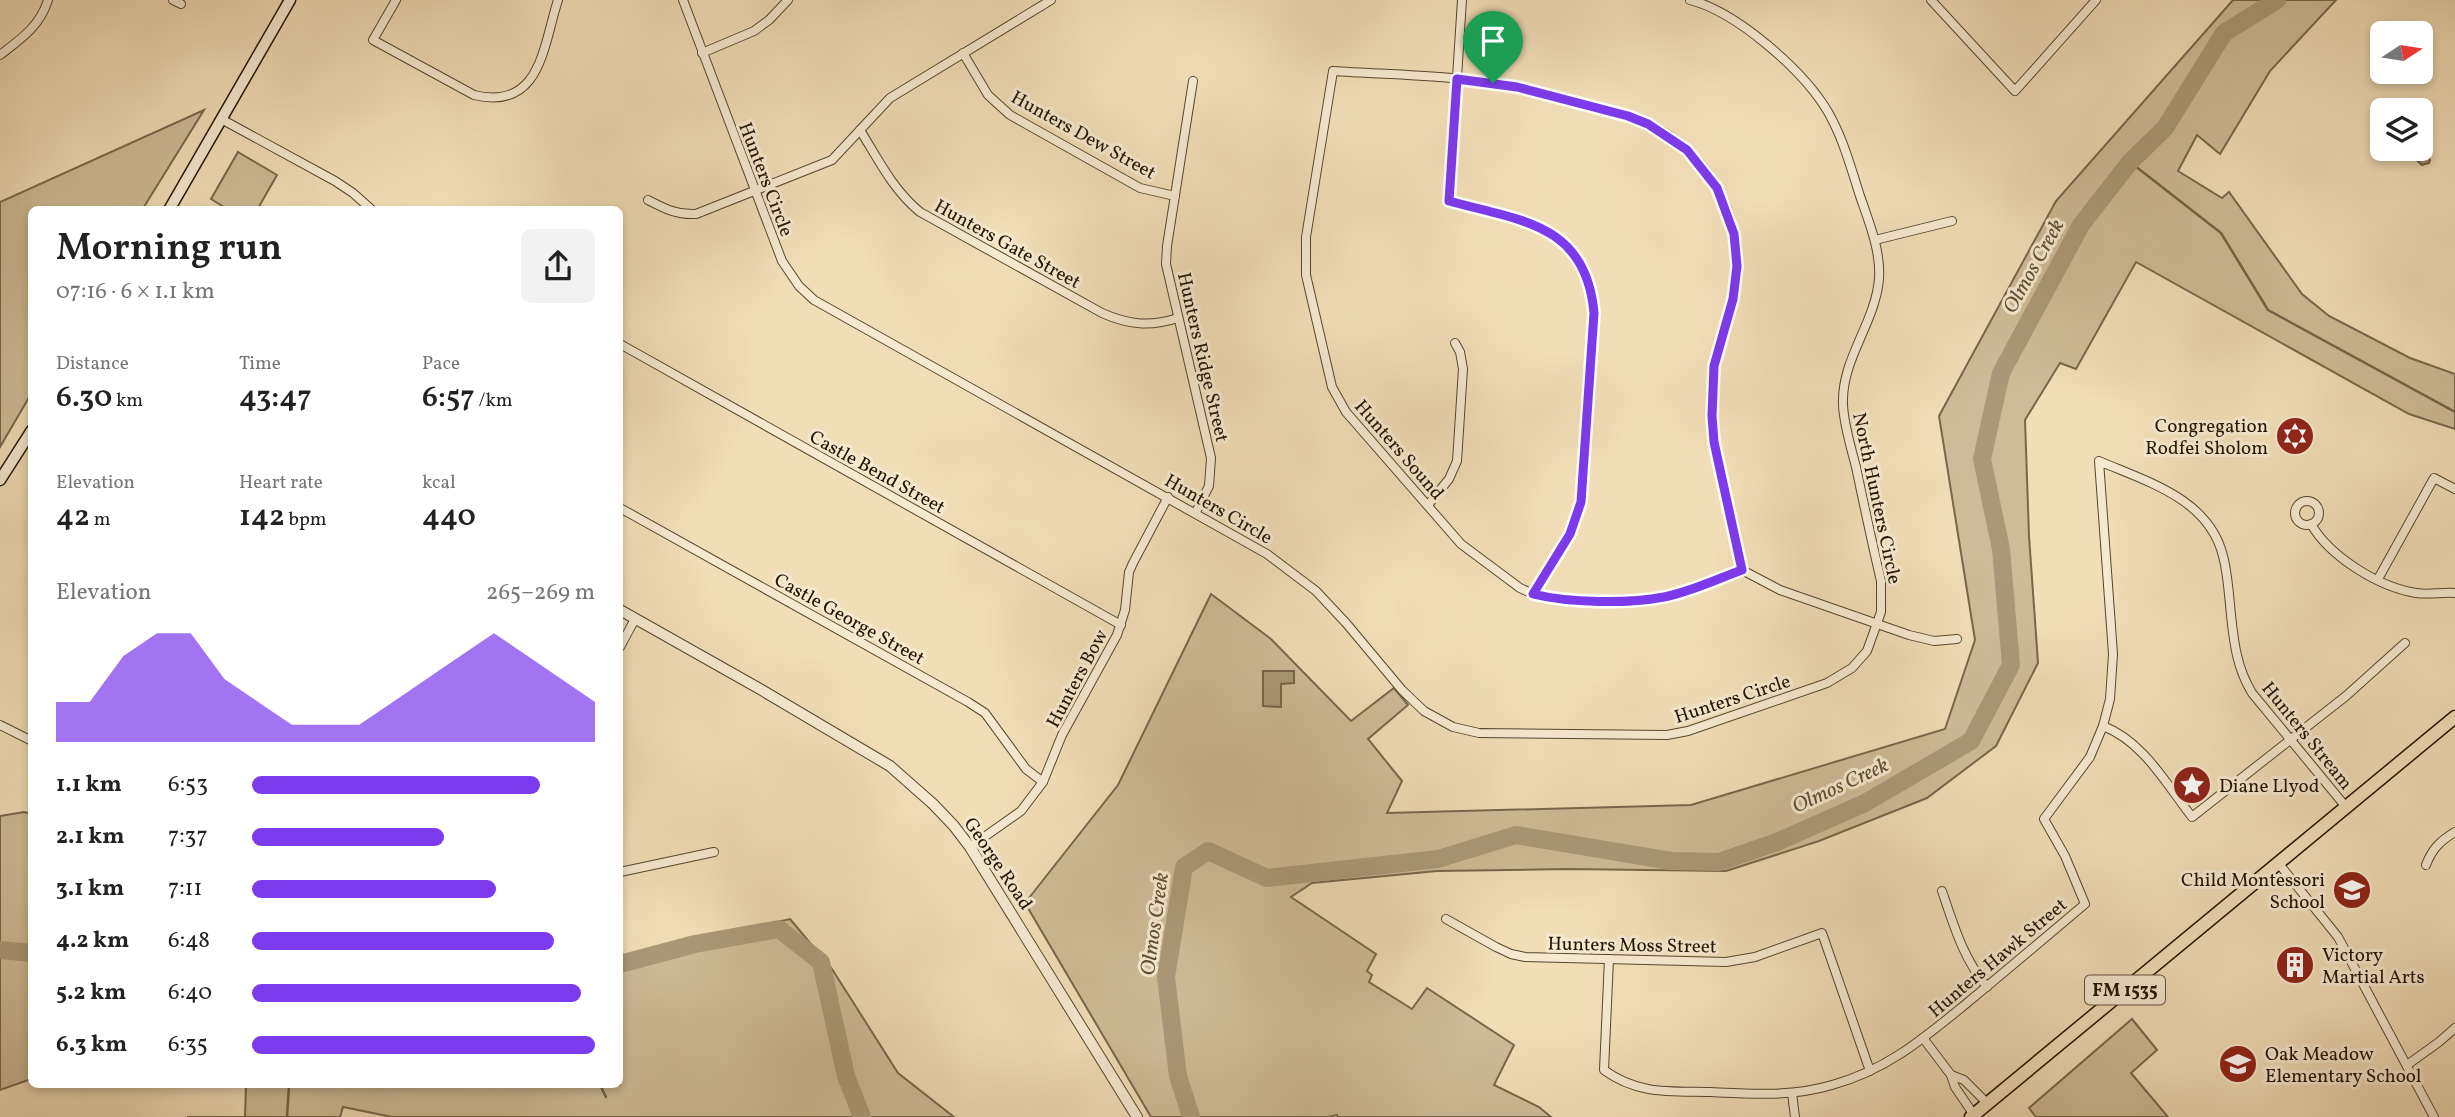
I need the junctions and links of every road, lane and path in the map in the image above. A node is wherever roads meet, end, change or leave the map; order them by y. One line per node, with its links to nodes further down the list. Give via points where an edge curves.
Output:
1 (48, 0): 14 (street, via 27,34)
2 (290, 0): 17 (main road)
3 (396, 0): 4 (street, via 373,40 474,95 499,99 515,93 533,74)
4 (558, 0)
5 (683, 0): 12 (street, Hunters Circle)
6 (788, 0): 12 (street, via 754,31)
7 (1051, 0): 13 (street)
8 (1462, 0): 15 (street)
9 (1690, 0): 25 (street, North Hunters Circle, via 1742,26 1817,96 1839,134)
10 (1931, 0): 11 (street, via 2015,91)
11 (2096, 0)
12 (702, 53): 19 (street, Hunters Circle)
13 (963, 53): 18 (street, via 890,97); 20 (street, Hunters Dew Street, via 988,95 1010,115 1140,188)
14 (0, 55)
15 (1457, 79): 34 (street, Hunters Sound, via 1333,71 1306,237 1306,275 1336,396); 38 (street, via 1517,87 1648,124 1687,150 1717,188 1734,234 1737,266 1714,366 1712,416); 41 (street, via 1449,201 1536,226 1561,239 1580,260 1593,296 1581,502 1570,534)
16 (1193, 81): 20 (street, Hunters Ridge Street)
17 (223, 120): 22 (main road); 23 (street, via 335,181)
18 (860, 130): 19 (street, via 832,160); 26 (street, Hunters Gate Street, via 906,201 920,212 1119,321 1141,325)
19 (755, 192): 21 (street, via 696,214 681,215); 33 (street, Hunters Circle, via 787,270 814,300)
20 (1175, 196): 26 (street, Hunters Ridge Street, via 1166,264)
21 (648, 200)
22 (171, 206)
23 (368, 206)
24 (1952, 221): 25 (street)
25 (1875, 240): 44 (street, North Hunters Circle, via 1877,297 1847,370 1843,405 1881,581)
26 (1178, 318): 36 (street, Hunters Ridge Street, via 1211,458 1209,486)
27 (1455, 343): 34 (street, via 1463,369 1457,461)
28 (623, 346): 45 (street, Castle Bend Street)
29 (28, 436): 31 (main road)
30 (2099, 461): 51 (street, Hunters Hawk Street, via 2113,654); 53 (street, Hunters Stream, via 2164,489 2209,524 2224,559 2239,669)
31 (0, 480)
32 (2455, 489): 39 (street, via 2434,478)
33 (1168, 497): 36 (street, Hunters Circle); 45 (street, Hunters Bow, via 1133,563)
34 (1428, 506): 41 (street, Hunters Sound, via 1475,556)
35 (623, 510): 54 (street, Castle George Street, via 985,713 1026,769)
36 (1196, 512): 44 (street, Hunters Circle, via 1302,579 1424,711 1453,727 1479,733 1651,736 1688,731 1840,677 1867,651)
37 (2311, 524): 39 (street, via 2332,551)
38 (1742, 570): 41 (street, Hunters Sound, via 1666,597 1560,600); 44 (street, via 1780,590)
39 (2378, 579): 40 (street, via 2408,592)
40 (2455, 593)
41 (1533, 594)
42 (623, 612): 43 (street, George Road)
43 (635, 619): 47 (street); 57 (street, George Road, via 890,766 933,804)
44 (1878, 624): 46 (street, via 1934,641)
45 (1121, 625): 54 (street, Hunters Bow, via 1062,735)
46 (1957, 639)
47 (623, 641)
48 (2405, 643): 53 (street)
49 (2455, 717): 55 (main road, FM 1535)
50 (0, 725): 52 (street)
51 (2103, 726): 53 (street, via 2141,752 2192,817); 65 (street, Hunters Hawk Street, via 2090,757 2044,819 2085,904)
52 (28, 739)
53 (2290, 740): 55 (street, Hunters Stream)
54 (1043, 782): 57 (street, Hunters Bow, via 1021,811)
55 (2346, 807): 59 (main road, FM 1535)
56 (2455, 832): 60 (street, via 2440,841)
57 (970, 847): 74 (street, George Road)
58 (714, 852): 61 (street)
59 (2279, 864): 68 (street, via 2337,937); 72 (main road, FM 1535)
60 (2426, 866)
61 (623, 872)
62 (1942, 891): 65 (street, via 1961,947)
63 (1446, 919): 64 (street, Hunters Moss Street, via 1511,954)
64 (1609, 959): 69 (street, Hunters Moss Street, via 1726,962 1755,957 1822,933); 71 (street, Hunters Hawk Street, via 1604,1070 1630,1086 1648,1090)
65 (1987, 987): 67 (street, Hunters Hawk Street)
66 (2455, 1028): 68 (street)
67 (1923, 1038): 69 (street, Hunters Hawk Street); 70 (street)
68 (2407, 1065): 76 (street)
69 (1870, 1071): 71 (street, Hunters Hawk Street, via 1832,1086)
70 (1951, 1075): 72 (street, via 1964,1080); 73 (street)
71 (1791, 1093): 75 (street)
72 (1987, 1103): 73 (main road, FM 1535)
73 (1972, 1116)
74 (1137, 1117)
75 (1795, 1117)
76 (2434, 1117)

